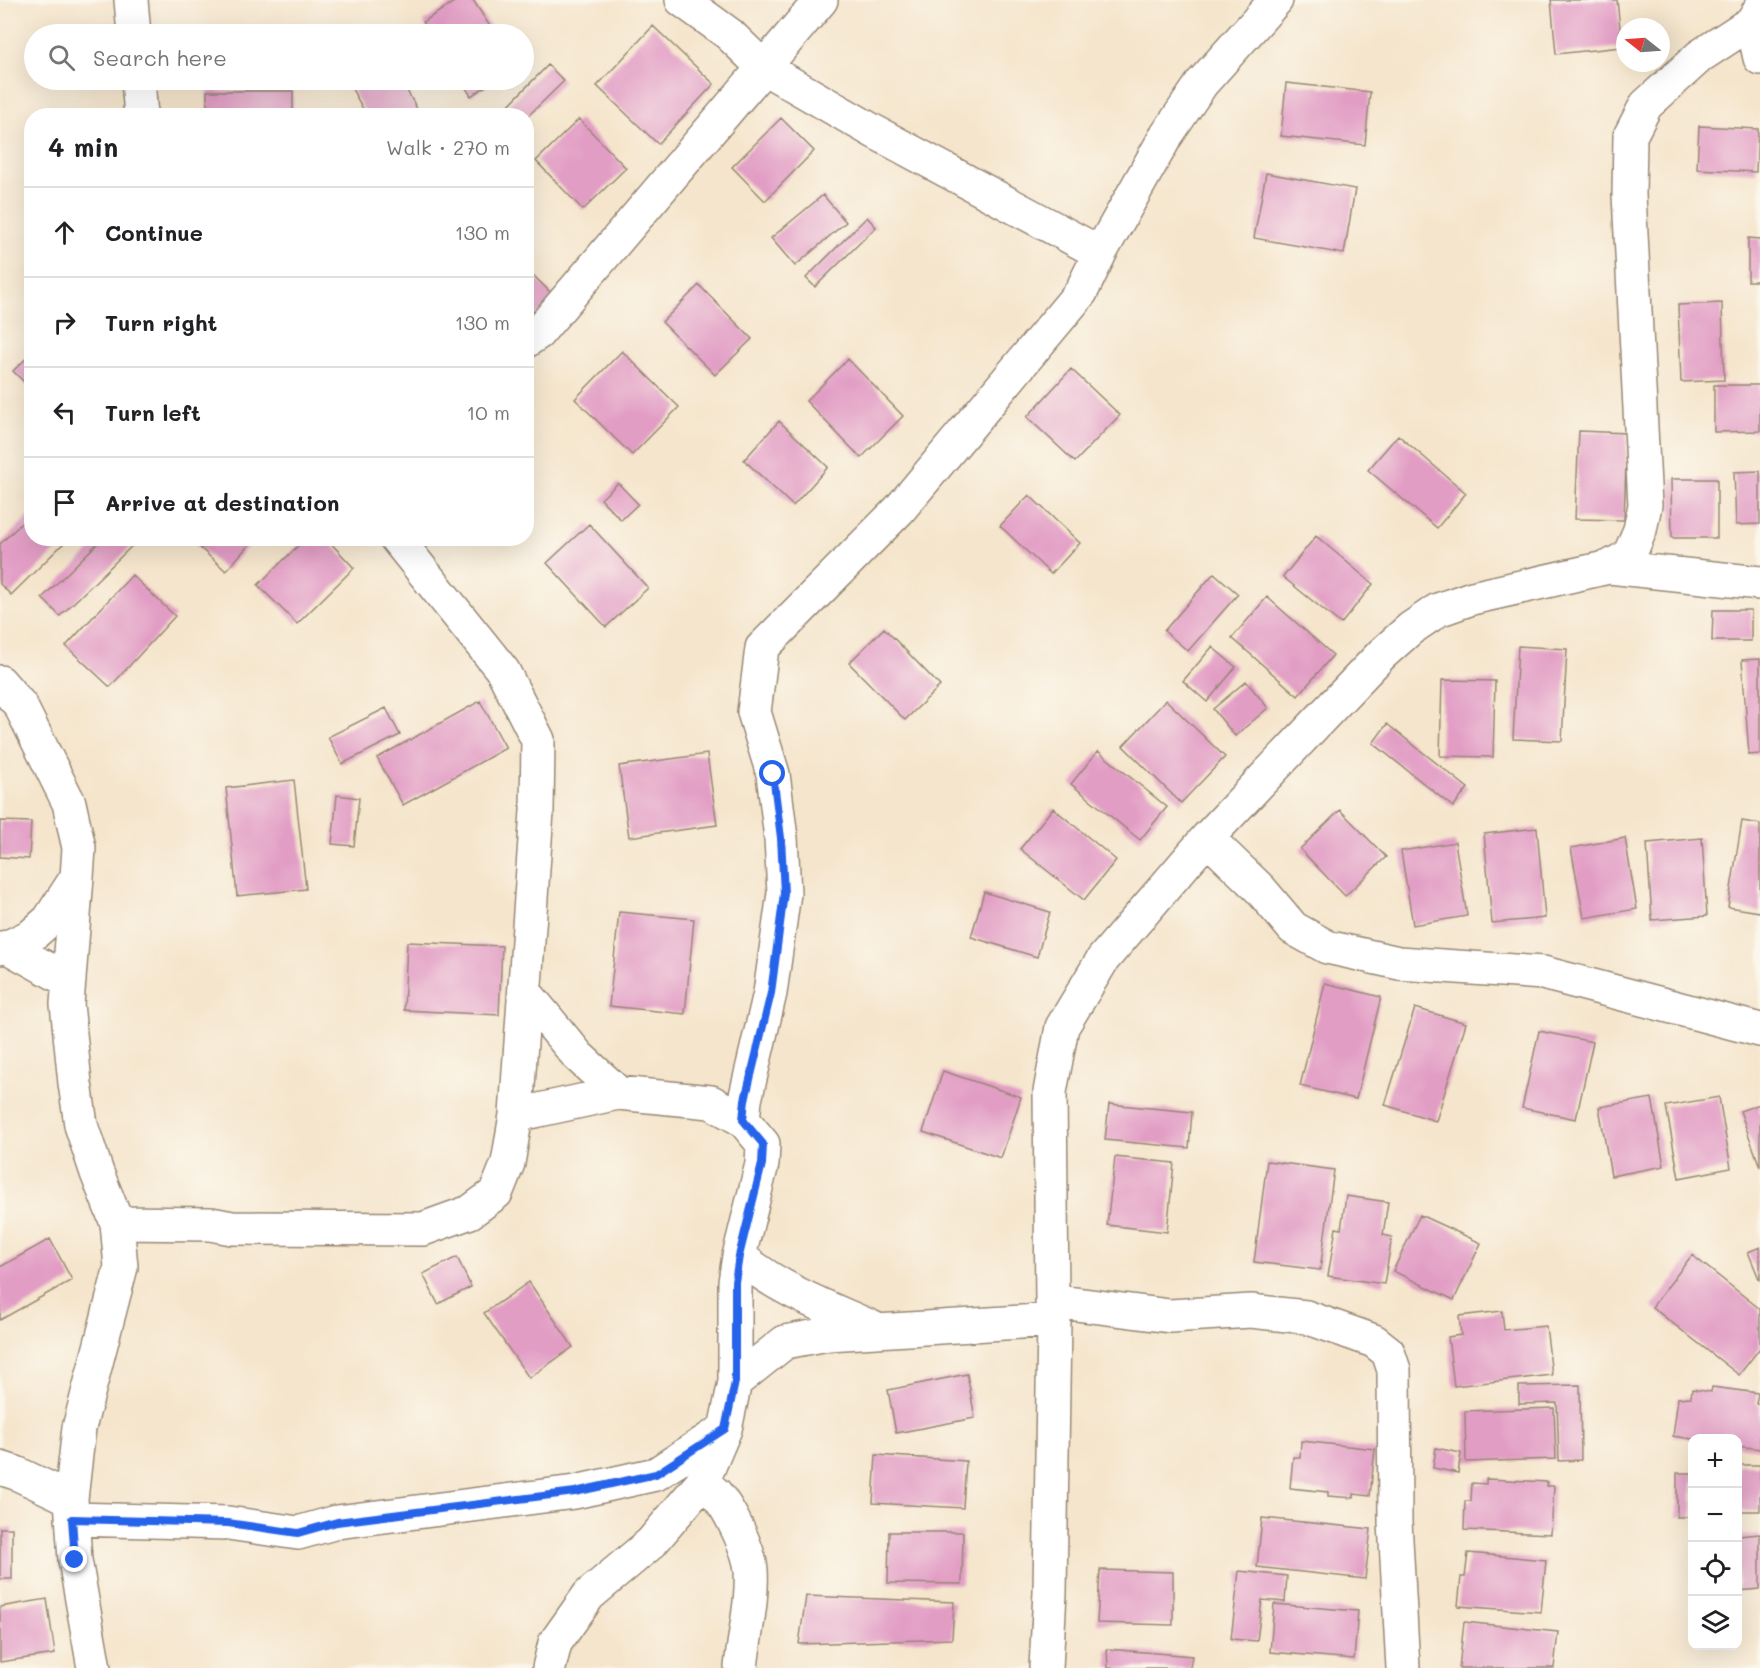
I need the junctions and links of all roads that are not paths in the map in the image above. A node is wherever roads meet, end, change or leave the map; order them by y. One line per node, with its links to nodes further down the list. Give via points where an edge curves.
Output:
1 (131, 0): 6 (street)
2 (682, 0): 8 (street, via 729,34)
3 (821, 0): 8 (street)
4 (1276, 0): 11 (street, via 1190,101)
5 (1756, 16): 7 (street); 14 (street, via 1700,56 1646,105 1630,136 1629,195 1645,505 1629,556)
6 (133, 24)
7 (1760, 58)
8 (764, 68): 11 (street); 12 (street)
9 (139, 90): 10 (street)
10 (140, 108)
11 (1100, 253): 25 (street, via 1081,292 899,510 762,648 754,712 773,774 784,893 771,993)
12 (534, 336)
13 (402, 546): 21 (street, via 503,671 538,740)
14 (1609, 567): 15 (street); 17 (street, via 1472,598 1438,610 1410,628)
15 (1760, 583)
16 (0, 682): 18 (street, via 20,705 69,803 79,848)
17 (1207, 838): 22 (street, via 1293,928 1327,947 1399,963 1543,973); 28 (street, via 1103,958 1062,1027 1050,1092)
18 (77, 878): 19 (street, via 49,920 31,936); 20 (street)
19 (4, 948): 20 (street)
20 (69, 981): 26 (street, via 67,1004 81,1125)
21 (525, 992): 23 (street, via 578,1056); 24 (street)
22 (1760, 1030)
23 (618, 1093): 24 (street); 25 (street, via 711,1102)
24 (516, 1115): 26 (street, via 508,1163 496,1193 470,1212 423,1229)
25 (743, 1120): 27 (street, via 763,1144 762,1164)
26 (117, 1223): 34 (street, via 121,1267 79,1428)
27 (739, 1256): 29 (street, via 770,1279); 30 (street, via 735,1282)
28 (1053, 1310): 29 (street); 38 (street); 39 (street, via 1170,1316 1251,1311 1306,1317 1374,1341 1388,1352 1394,1370 1395,1522)
29 (880, 1332): 30 (street, via 828,1334 784,1342)
30 (735, 1382): 31 (street)
31 (725, 1429): 33 (street); 34 (street, via 656,1474 575,1492 337,1522 298,1533)
32 (0, 1468): 34 (street, via 16,1473)
33 (702, 1483): 36 (street, via 651,1543 589,1595 555,1643); 37 (street, via 716,1494 728,1512 751,1569)
34 (72, 1509): 35 (street, via 75,1560)
35 (94, 1668)
36 (549, 1668)
37 (741, 1668)
38 (1047, 1668)
39 (1403, 1668)

